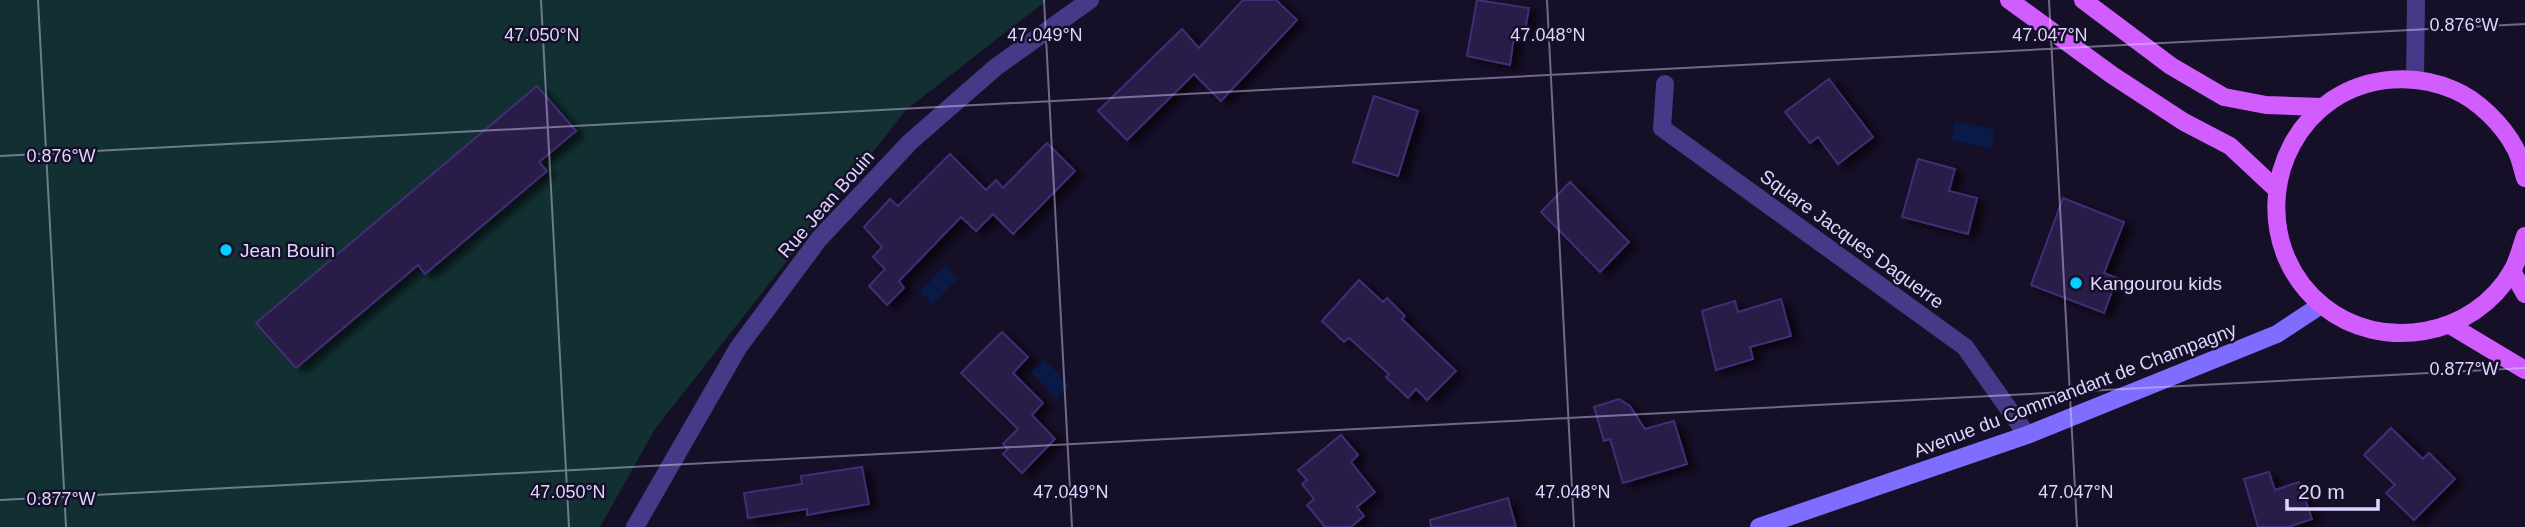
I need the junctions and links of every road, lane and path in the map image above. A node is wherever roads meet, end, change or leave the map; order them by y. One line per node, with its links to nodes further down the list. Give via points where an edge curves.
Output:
1 (1090, 0): 17 (street, Rue Jean Bouin, via 996,67 910,142 819,239 738,348)
2 (2009, 0): 9 (main road, via 2112,75 2230,146)
3 (2083, 0): 7 (main road, via 2171,66 2224,97 2266,105)
4 (2416, 0): 5 (street)
5 (2415, 79): 7 (main road, via 2366,84); 8 (main road, via 2455,90 2490,114 2515,147)
6 (1665, 84): 16 (street, Square Jacques Daguerre, via 1662,128 1965,346)
7 (2322, 107): 9 (main road, via 2300,130 2284,158)
8 (2525, 178)
9 (2276, 189): 13 (main road, via 2277,232 2293,272)
10 (2525, 236): 11 (main road)
11 (2512, 271): 12 (main road); 14 (main road, via 2486,303)
12 (2525, 294)
13 (2321, 305): 14 (main road, via 2350,323 2383,333 2417,334); 16 (main road, Avenue du Commandant de Champagny, via 2277,334)
14 (2450, 325): 15 (main road)
15 (2525, 370)
16 (2026, 435): 18 (main road, Avenue du Commandant de Champagny)
17 (635, 527)
18 (1759, 527)

